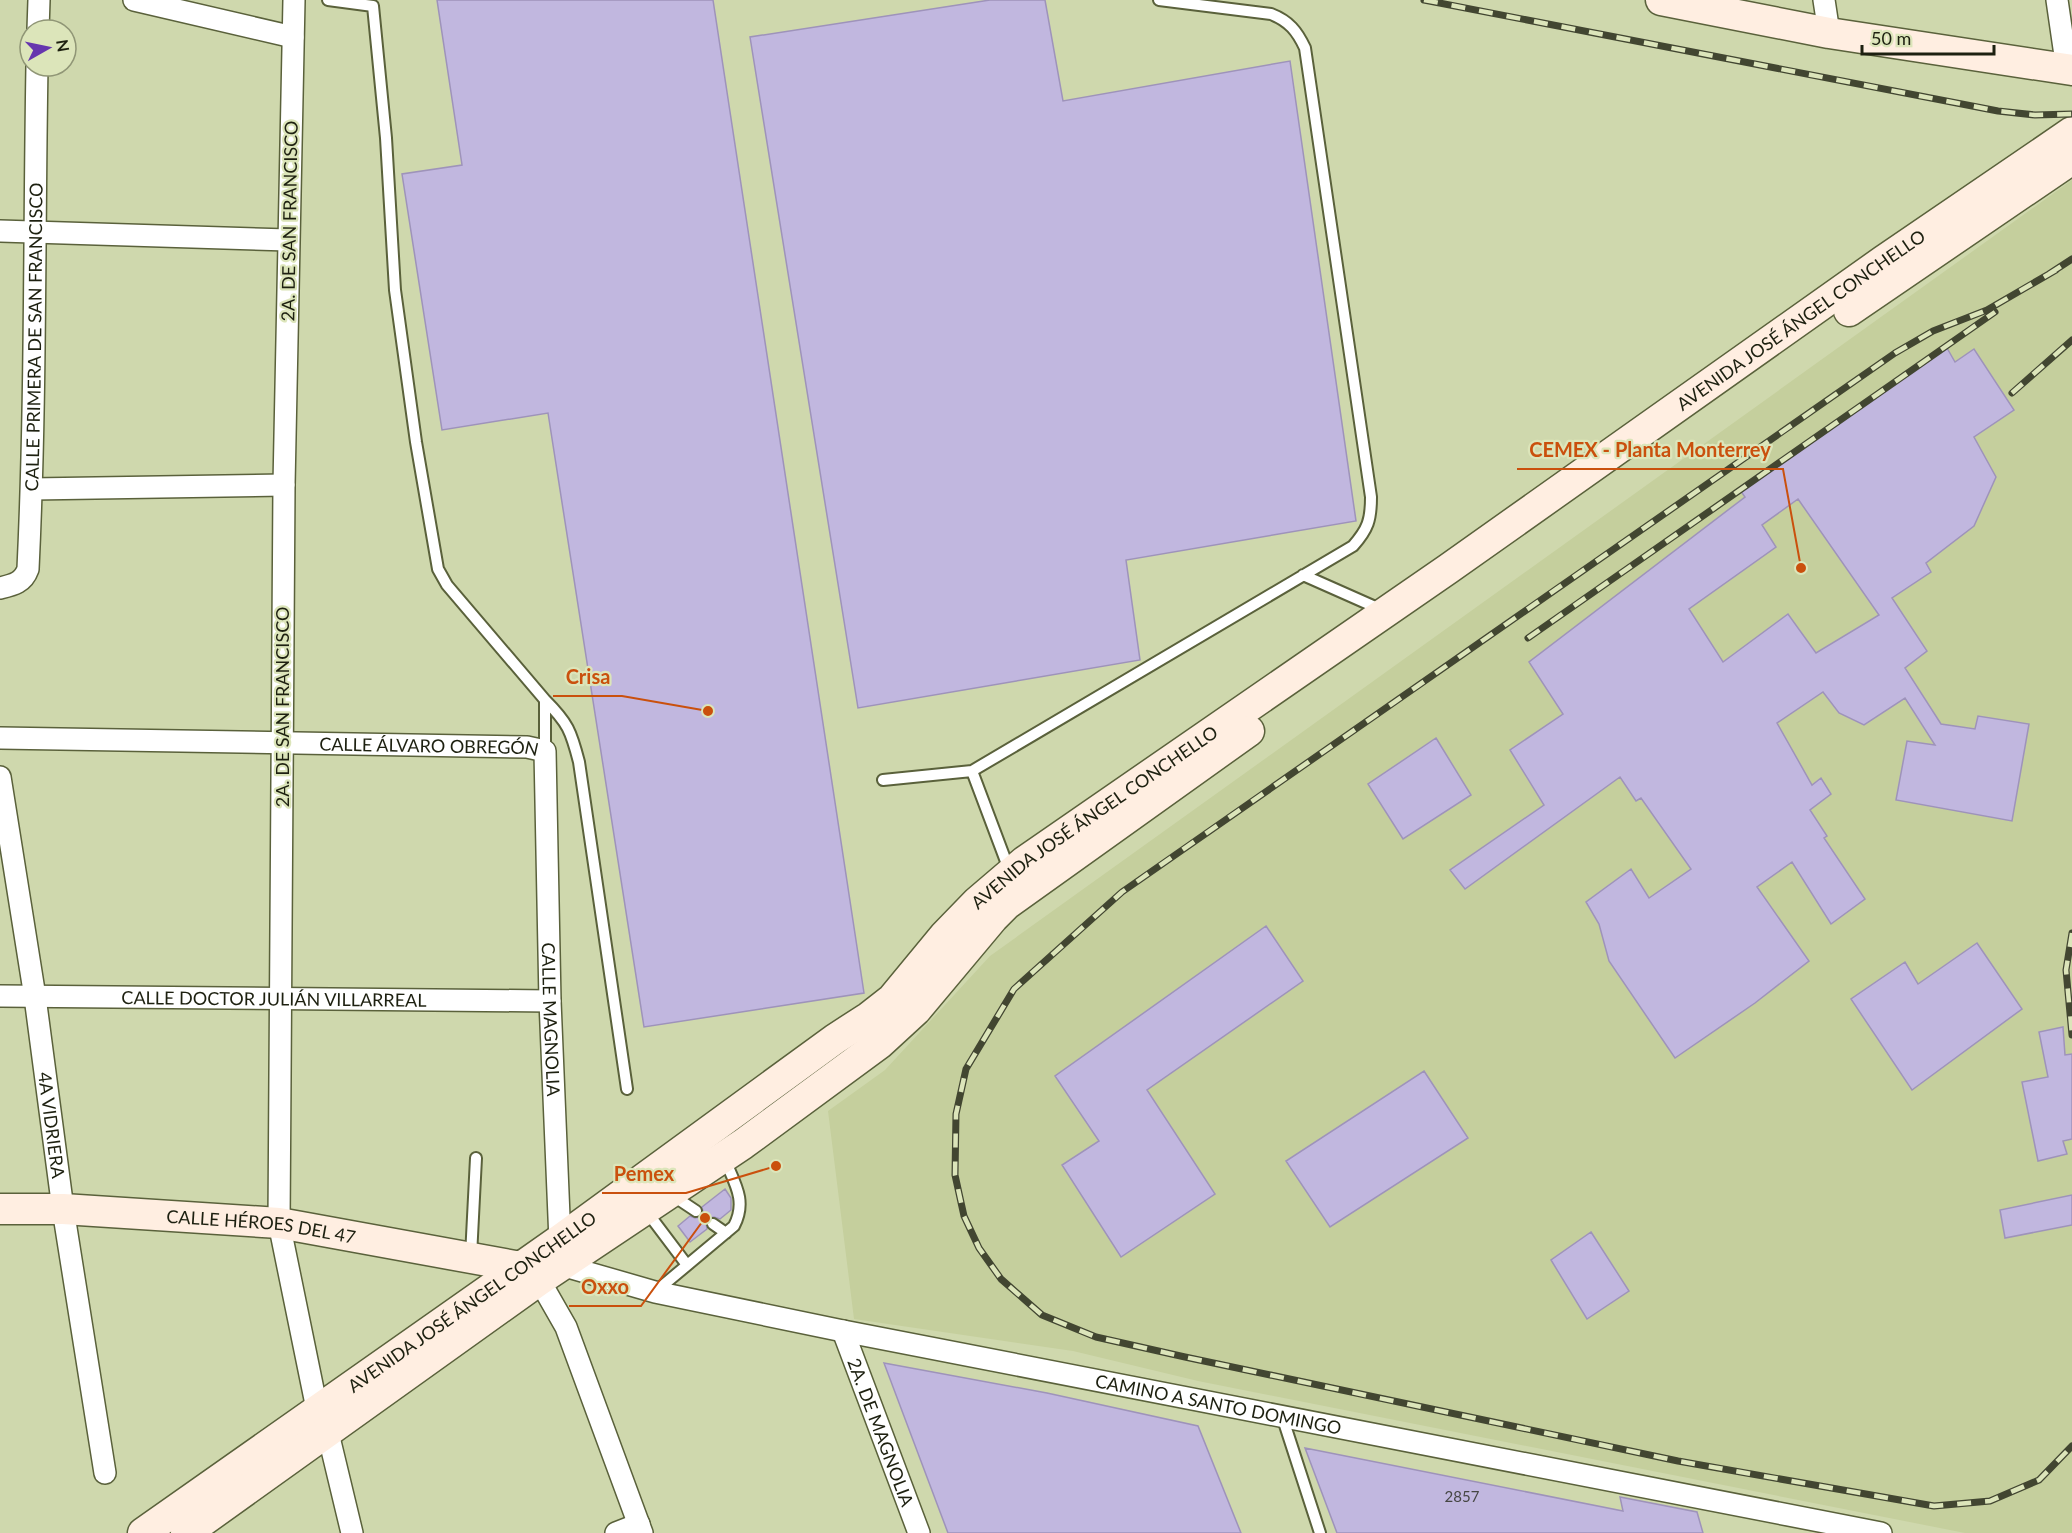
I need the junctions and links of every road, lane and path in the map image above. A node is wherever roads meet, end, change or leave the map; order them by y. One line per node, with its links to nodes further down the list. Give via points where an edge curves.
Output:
1 (39, 0): 11 (street)
2 (134, 0): 13 (street)
3 (294, 0): 13 (street, 2A. DE SAN FRANCISCO)
4 (328, 0): 9 (lane)
5 (1159, 0): 23 (lane, via 1271,14 1297,31 1307,55 1371,516 1353,546)
6 (1661, 0): 10 (main road)
7 (1824, 0): 12 (street)
8 (2057, 0): 14 (street)
9 (373, 3): 26 (lane, via 395,290 438,569 447,585)
10 (1707, 4): 12 (main road)
11 (38, 18)
12 (1829, 33): 14 (main road)
13 (293, 37): 20 (street, 2A. DE SAN FRANCISCO)
14 (2070, 69)
15 (37, 78): 19 (street, CALLE PRIMERA DE SAN FRANCISCO)
16 (2072, 132): 25 (main road, AVENIDA JOSÉ ÁNGEL CONCHELLO)
17 (2072, 159): 41 (main road, AVENIDA JOSÉ ÁNGEL CONCHELLO, via 1834,321 1007,904 895,1030)
18 (0, 231): 19 (street)
19 (34, 231): 20 (street); 22 (street, CALLE PRIMERA DE SAN FRANCISCO)
20 (288, 240): 21 (street, 2A. DE SAN FRANCISCO)
21 (284, 485): 22 (street); 28 (street, 2A. DE SAN FRANCISCO)
22 (32, 489): 24 (street, CALLE PRIMERA DE SAN FRANCISCO, via 28,569 18,583)
23 (1303, 576): 25 (lane); 30 (lane)
24 (0, 588)
25 (1387, 612): 35 (main road, AVENIDA JOSÉ ÁNGEL CONCHELLO)
26 (545, 700): 29 (lane); 40 (lane, via 572,733 579,762)
27 (0, 738): 28 (street, CALLE ÁLVARO OBREGÓN)
28 (282, 743): 29 (street, CALLE ÁLVARO OBREGÓN, via 527,747); 38 (street, 2A. DE SAN FRANCISCO)
29 (545, 751): 31 (street, CALLE ÁLVARO OBREGÓN)
30 (972, 771): 33 (lane); 35 (lane)
31 (547, 774): 39 (street, CALLE MAGNOLIA)
32 (0, 777): 34 (street, 4A VIDRIERA)
33 (884, 780)
34 (4, 827): 37 (street, 4A VIDRIERA)
35 (1011, 873): 52 (main road, AVENIDA JOSÉ ÁNGEL CONCHELLO, via 976,902 892,999)
36 (0, 996): 37 (street, CALLE DOCTOR JULIÁN VILLARREAL)
37 (35, 997): 38 (street, CALLE DOCTOR JULIÁN VILLARREAL); 45 (street, 4A VIDRIERA)
38 (279, 999): 39 (street, CALLE DOCTOR JULIÁN VILLARREAL); 48 (street, 2A. DE SAN FRANCISCO)
39 (550, 1001): 52 (street, CALLE MAGNOLIA)
40 (627, 1089)
41 (724, 1157): 43 (main road, AVENIDA JOSÉ ÁNGEL CONCHELLO); 50 (lane, via 741,1206 734,1226)
42 (476, 1158): 51 (lane)
43 (670, 1193): 46 (main road, AVENIDA JOSÉ ÁNGEL CONCHELLO); 47 (lane)
44 (0, 1209): 45 (main road, CALLE HÉROES DEL 47)
45 (63, 1209): 48 (main road, CALLE HÉROES DEL 47); 58 (street, 4A VIDRIERA)
46 (645, 1209): 52 (main road, AVENIDA JOSÉ ÁNGEL CONCHELLO); 53 (lane)
47 (696, 1212)
48 (279, 1223): 51 (main road, CALLE HÉROES DEL 47); 57 (street, 2A. DE SAN FRANCISCO)
49 (713, 1224): 50 (lane)
50 (726, 1233): 53 (lane)
51 (470, 1258): 52 (main road, CALLE HÉROES DEL 47)
52 (545, 1263): 54 (street, CAMINO A SANTO DOMINGO); 57 (main road, AVENIDA JOSÉ ÁNGEL CONCHELLO); 59 (street, via 553,1302 566,1327)
53 (687, 1265): 54 (lane)
54 (655, 1292): 55 (street, CAMINO A SANTO DOMINGO)
55 (843, 1331): 56 (street, CAMINO A SANTO DOMINGO); 64 (street, 2A. DE MAGNOLIA)
56 (1282, 1416): 65 (lane); 66 (street, CAMINO A SANTO DOMINGO)
57 (322, 1421): 60 (main road, AVENIDA JOSÉ ÁNGEL CONCHELLO); 61 (main road, AVENIDA JOSÉ ÁNGEL CONCHELLO); 62 (street, 2A. DE SAN FRANCISCO)
58 (105, 1473)
59 (640, 1529): 63 (street)
60 (143, 1533)
61 (186, 1533)
62 (352, 1533)
63 (616, 1533)
64 (919, 1533)
65 (1320, 1533)
66 (1881, 1533)

